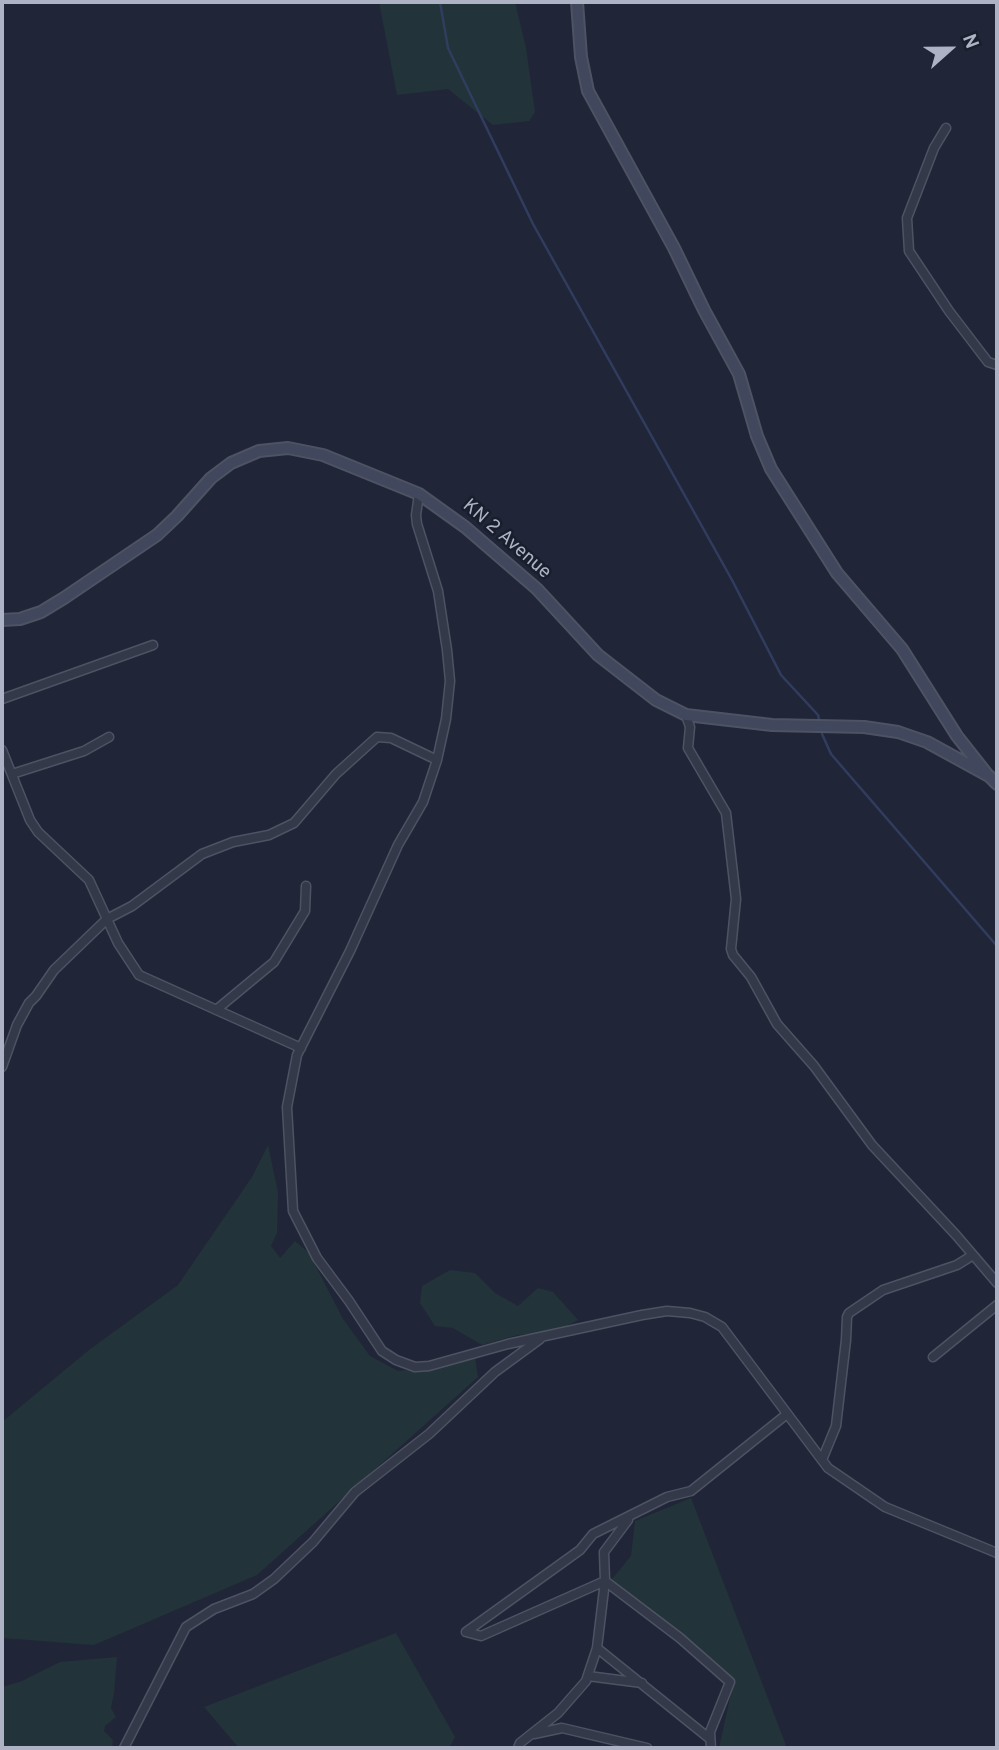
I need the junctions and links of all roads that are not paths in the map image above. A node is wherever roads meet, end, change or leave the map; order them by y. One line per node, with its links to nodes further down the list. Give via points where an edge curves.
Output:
1 (577, 2): 13 (main road, via 588,91 739,374 771,469 837,573 902,649 957,736)
2 (946, 128): 3 (street, via 907,218 909,251 980,352)
3 (997, 365)
4 (419, 494): 5 (main road, KN 2 Avenue, via 323,455 288,448 259,451 211,478 157,534 64,598 20,619); 8 (main road, KN 2 Avenue, via 537,589 598,655 656,700); 11 (street, via 417,524 438,591 450,681)
5 (2, 620)
6 (153, 645): 7 (street)
7 (2, 699)
8 (686, 715): 13 (main road, KN 2 Avenue, via 898,732 927,741); 19 (street, via 688,748 726,813 736,900 733,955 777,1024 872,1145)
9 (109, 737): 12 (street, via 84,751)
10 (2, 750): 12 (street)
11 (437, 760): 15 (street, via 391,738 377,737 293,823 269,835 202,854); 17 (street, via 423,802)
12 (12, 775): 15 (street, via 37,832 89,880)
13 (993, 780)
14 (306, 886): 16 (street, via 304,911 274,962)
15 (107, 919): 16 (street, via 139,975); 18 (street, via 54,970 29,1003)
16 (216, 1010): 17 (street)
17 (301, 1048): 22 (street, via 287,1107 293,1211 317,1258 382,1350 420,1367)
18 (2, 1067)
19 (973, 1255): 20 (street); 25 (street, via 957,1265 883,1290 849,1313 836,1426)
20 (997, 1283)
21 (997, 1305): 23 (street)
22 (542, 1337): 24 (street, via 667,1311 690,1312 722,1327); 34 (street, via 355,1492 274,1579 186,1627)
23 (933, 1357)
24 (787, 1414): 25 (street); 26 (street, via 691,1491 667,1497)
25 (822, 1460): 27 (street, via 885,1507)
26 (629, 1517): 28 (street, via 604,1552); 28 (street, via 593,1534 580,1550 466,1632 481,1636)
27 (997, 1553)
28 (605, 1581): 29 (street); 33 (street, via 730,1682 710,1732)
29 (597, 1648): 30 (street); 31 (street)
30 (587, 1676): 31 (street); 32 (street, via 558,1713)
31 (642, 1683): 33 (street)
32 (531, 1735): 35 (street); 36 (street, via 562,1728)
33 (711, 1744)
34 (124, 1748)
35 (517, 1748)
36 (647, 1748)

